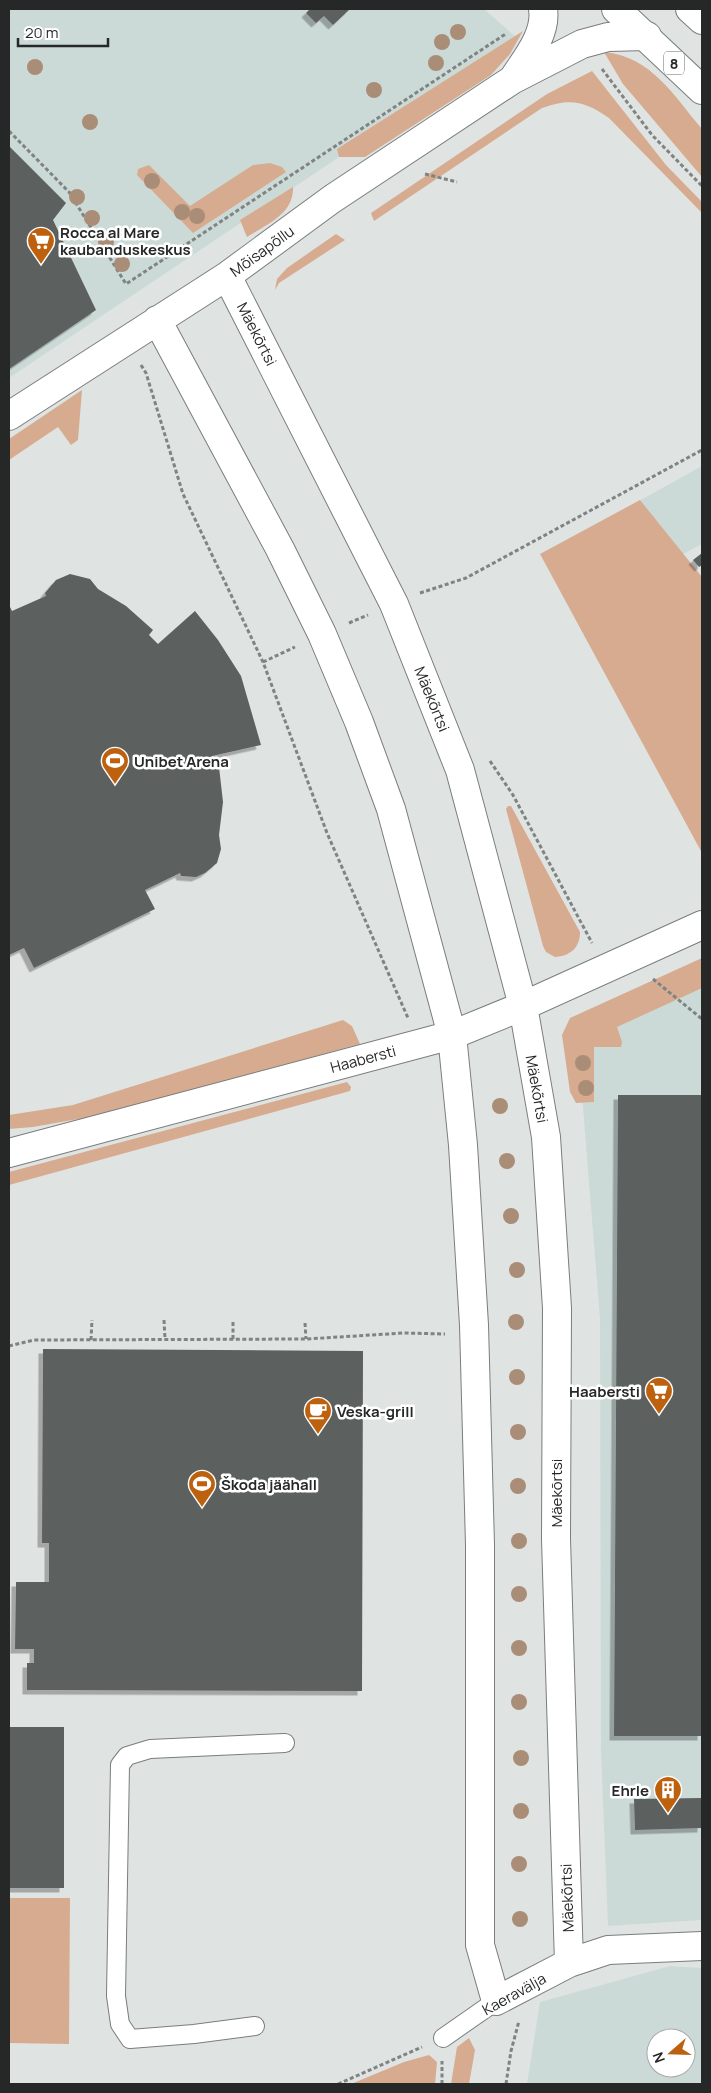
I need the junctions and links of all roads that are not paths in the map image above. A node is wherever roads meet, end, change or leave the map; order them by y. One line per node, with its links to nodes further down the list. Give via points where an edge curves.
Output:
1 (543, 9): 6 (street, Mõisapõllu, via 536,44)
2 (616, 9): 5 (street, 8)
3 (690, 9): 4 (street)
4 (702, 20)
5 (647, 36): 6 (street, Mõisapõllu, via 608,37 582,44); 7 (street, 8)
6 (512, 80): 8 (street, Mõisapõllu, via 332,199)
7 (702, 90)
8 (227, 276): 9 (street, Mõisapõllu); 12 (street, Mäekõrtsi, via 394,604 460,770)
9 (157, 320): 10 (street, Mõisapõllu); 13 (street, via 280,549 322,634 359,722 390,809)
10 (9, 416)
11 (702, 925): 12 (street, Haabersti)
12 (523, 1006): 13 (street, Haabersti); 17 (street, Mäekõrtsi, via 546,1137 557,1308 556,1539)
13 (452, 1035): 14 (street, Haabersti); 18 (street, via 463,1145 474,1325 480,1554 480,1945)
14 (9, 1153)
15 (286, 1743): 19 (lane, via 150,1749 127,1756 120,1765 116,1996 120,2024 130,2039)
16 (702, 1946): 17 (street, Kaeravälja, via 608,1950)
17 (569, 1963): 18 (street, Kaeravälja)
18 (496, 2001): 20 (lane, Kaeravälja)
19 (255, 2026)
20 (442, 2038)

